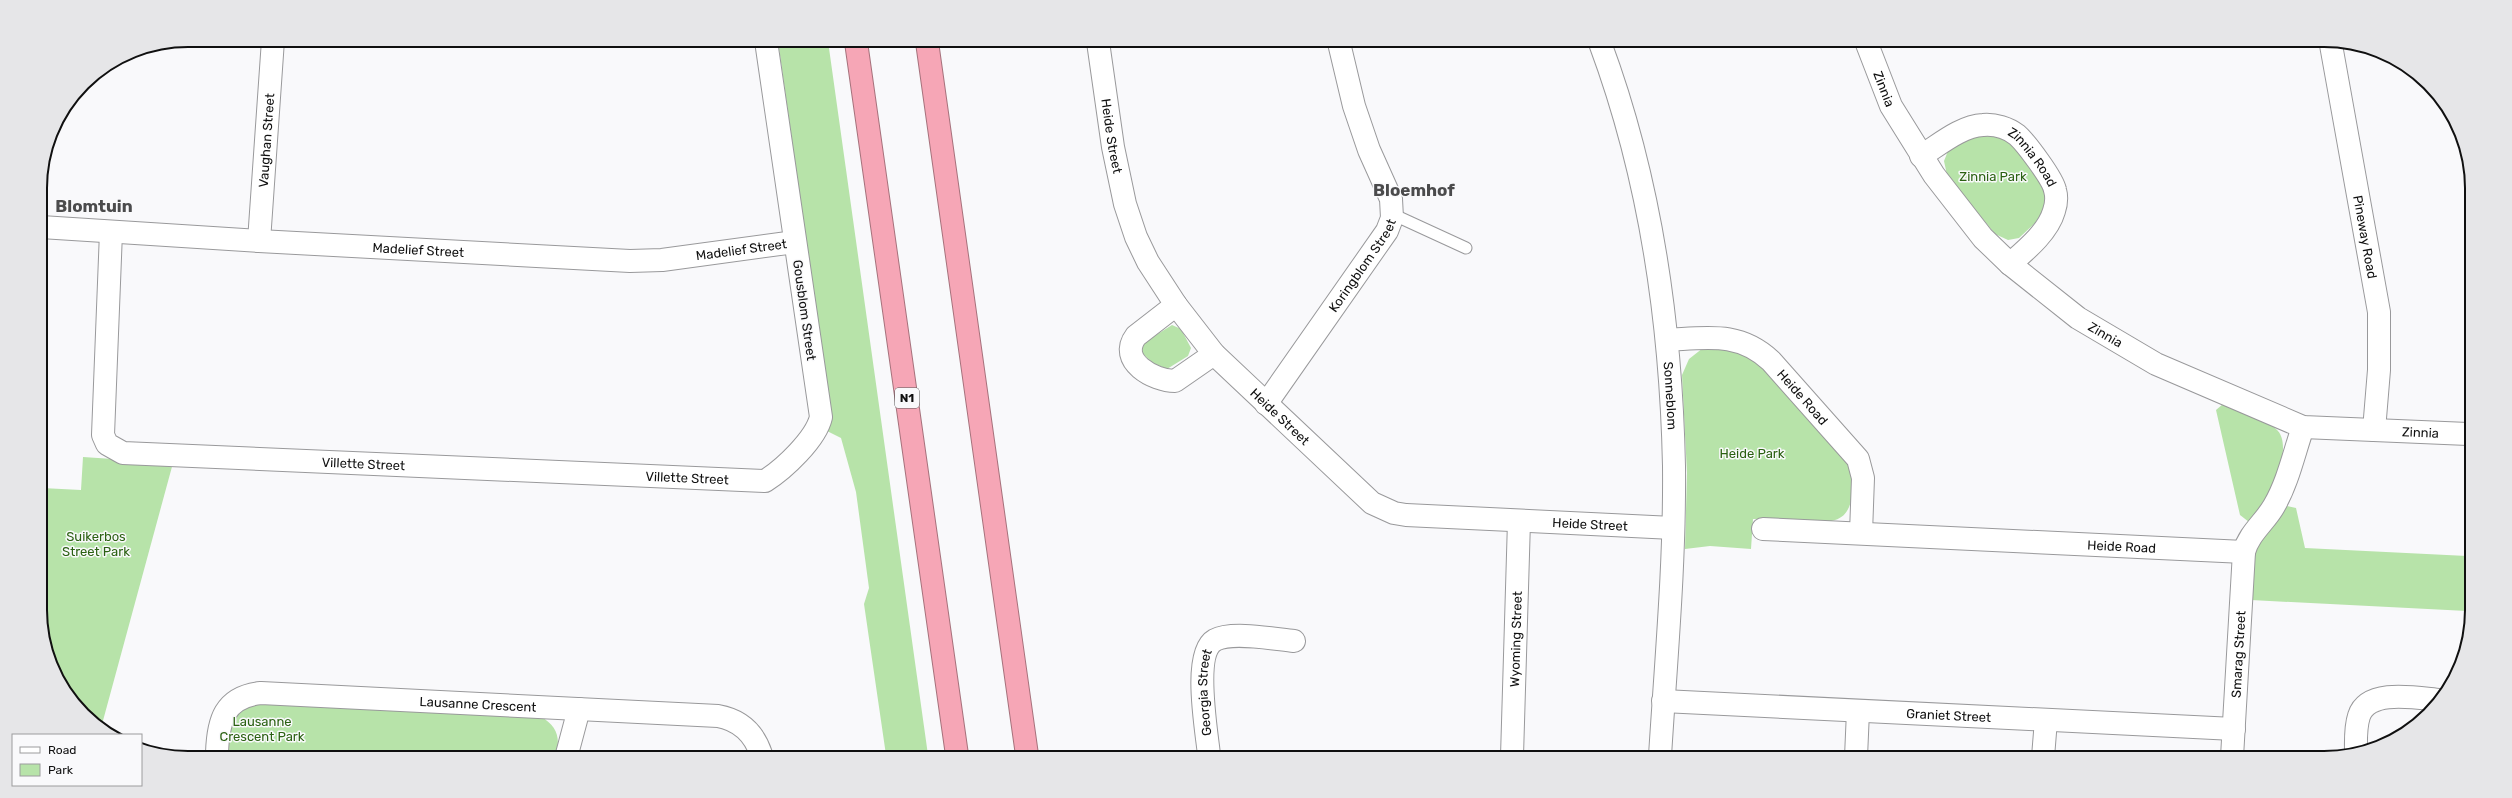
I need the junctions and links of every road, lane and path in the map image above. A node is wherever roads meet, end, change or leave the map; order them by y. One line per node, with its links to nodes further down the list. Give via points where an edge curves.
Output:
1 (272, 47): 14 (street, Vaughan Street)
2 (767, 47): 15 (street, Gousblom Street)
3 (857, 47): 42 (highway, N1)
4 (928, 47): 43 (highway)
5 (1099, 47): 18 (street, Heide Street, via 1113,147 1125,204 1148,262)
6 (1340, 47): 11 (street, Koringblom Street, via 1354,106 1369,150 1391,199)
7 (1601, 47): 19 (street, Sonneblom, via 1630,137 1646,207)
8 (1868, 47): 10 (street, Zinnia, via 1891,106)
9 (2331, 47): 23 (street, Pineway Road, via 2379,312 2379,370)
10 (1921, 156): 17 (street, Zinnia, via 1983,238); 17 (street, Zinnia Road, via 1974,126 2001,127 2018,136 2052,182 2056,204 2046,227)
11 (1392, 214): 16 (lane); 21 (street, Koringblom Street, via 1387,231)
12 (47, 227): 13 (street, Madelief Street)
13 (111, 232): 14 (street, Madelief Street); 25 (street, Villette Street, via 103,435 107,444 123,453 759,483 774,475)
14 (258, 241): 15 (street, Madelief Street, via 630,261 662,260)
15 (795, 242): 25 (street, Gousblom Street, via 821,417)
16 (1466, 248)
17 (2010, 264): 22 (street, Zinnia, via 2078,318 2134,352)
18 (1176, 305): 20 (street, Heide Street); 20 (street, via 1136,336 1131,343 1131,358 1155,378 1175,381)
19 (1667, 340): 27 (street, Sonneblom, via 1674,467); 29 (street, Heide Road, via 1735,339 1754,348 1771,361 1858,459 1863,478)
20 (1214, 354): 21 (street, Heide Street)
21 (1266, 404): 26 (street, Heide Street, via 1364,496 1383,509 1406,515)
22 (2303, 427): 23 (street, Zinnia); 30 (street, via 2283,488 2274,506 2252,534)
23 (2374, 430): 24 (street, Zinnia)
24 (2465, 434)
25 (814, 435)
26 (1519, 521): 27 (street, Heide Street); 45 (street, Wyoming Street)
27 (1673, 528): 33 (street, Sonneblom)
28 (1763, 529): 29 (street, Heide Road)
29 (1860, 534): 30 (street, Heide Road)
30 (2244, 552): 37 (street, Smarag Street)
31 (1294, 641): 44 (street, Georgia Street, via 1234,637 1214,641 1207,649 1202,682)
32 (2433, 700): 38 (street, via 2382,697 2368,703 2359,715)
33 (1663, 702): 35 (street, Graniet Street); 46 (street, Sonneblom)
34 (579, 709): 39 (street, Lausanne Crescent, via 252,694 235,702 223,717 219,726); 40 (street); 41 (street, Lausanne Crescent, via 728,718 748,730)
35 (1858, 711): 36 (street, Graniet Street); 47 (street)
36 (2046, 720): 37 (street, Graniet Street); 48 (street)
37 (2234, 729): 49 (street, Smarag Street)
38 (2356, 747)
39 (217, 751)
40 (568, 751)
41 (759, 751)
42 (956, 751)
43 (1026, 751)
44 (1209, 751)
45 (1512, 751)
46 (1660, 751)
47 (1856, 751)
48 (2044, 751)
49 (2232, 751)

